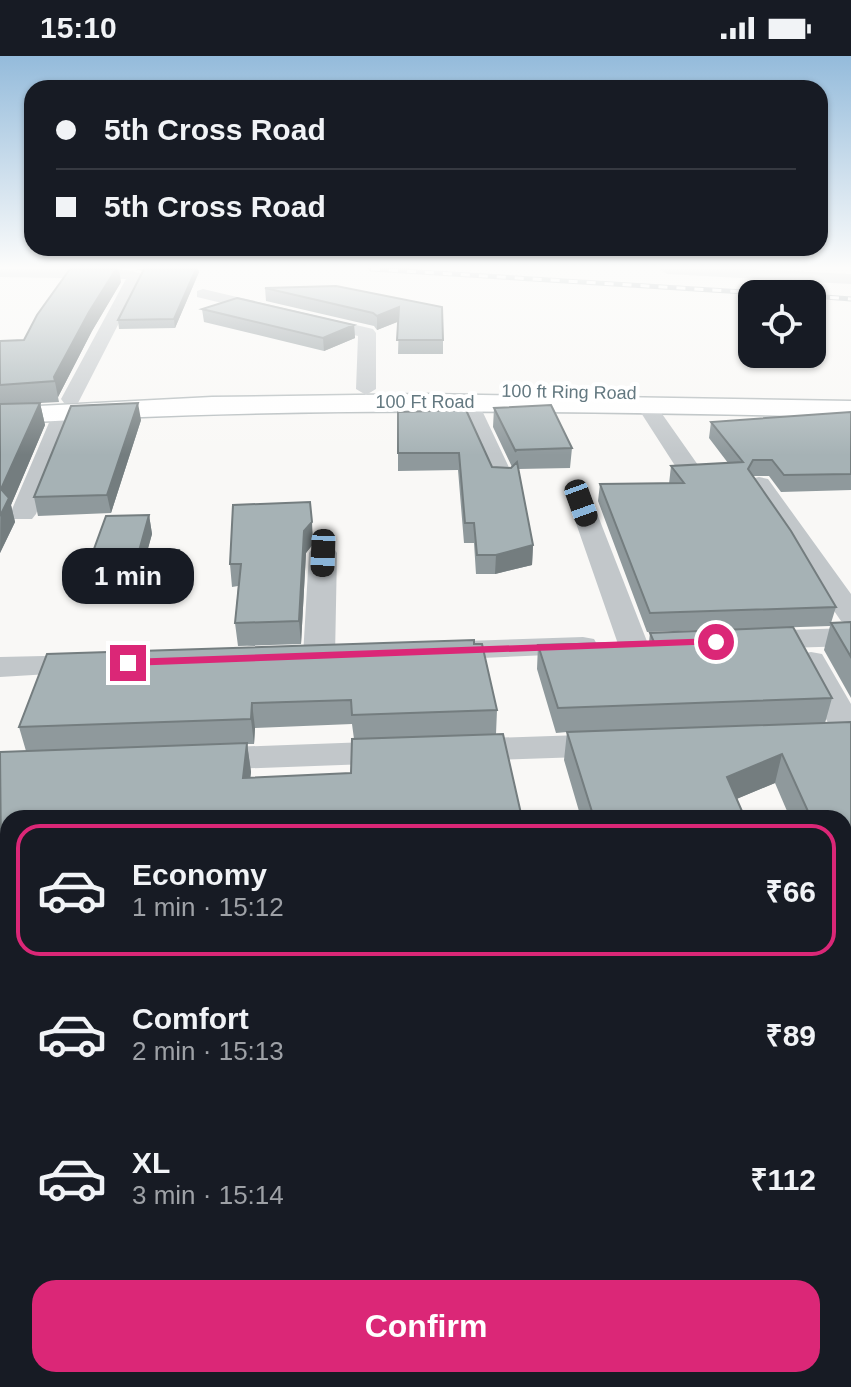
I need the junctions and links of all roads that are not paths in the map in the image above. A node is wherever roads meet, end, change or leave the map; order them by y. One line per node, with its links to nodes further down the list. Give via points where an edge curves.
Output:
1 (106, 331): 7 (street)
2 (359, 331): 3 (street, via 367,333)
3 (366, 389): 4 (main road, 100 ft Ring Road); 7 (main road, 100 ft Ring Road)
4 (851, 395)
5 (0, 402): 7 (main road, 100 ft Ring Road)
6 (468, 402): 7 (main road, 100 Ft Road); 8 (main road, 100 Ft Road); 12 (street)
7 (68, 405): 10 (main road, 100 Ft Road); 15 (street)
8 (646, 405): 9 (main road, 100 Ft Road); 11 (street)
9 (851, 409)
10 (0, 416)
11 (693, 475)
12 (502, 478)
13 (759, 484): 17 (street)
14 (581, 503): 21 (street, via 648,644)
15 (23, 514)
16 (323, 553): 23 (street)
17 (851, 615)
18 (851, 637): 19 (street)
19 (799, 639): 20 (street); 27 (street)
20 (723, 641)
21 (413, 652)
22 (351, 654): 23 (street)
23 (319, 656): 24 (street)
24 (287, 657)
25 (112, 663): 26 (street)
26 (0, 667)
27 (840, 736)
28 (646, 743): 29 (street)
29 (173, 760)

